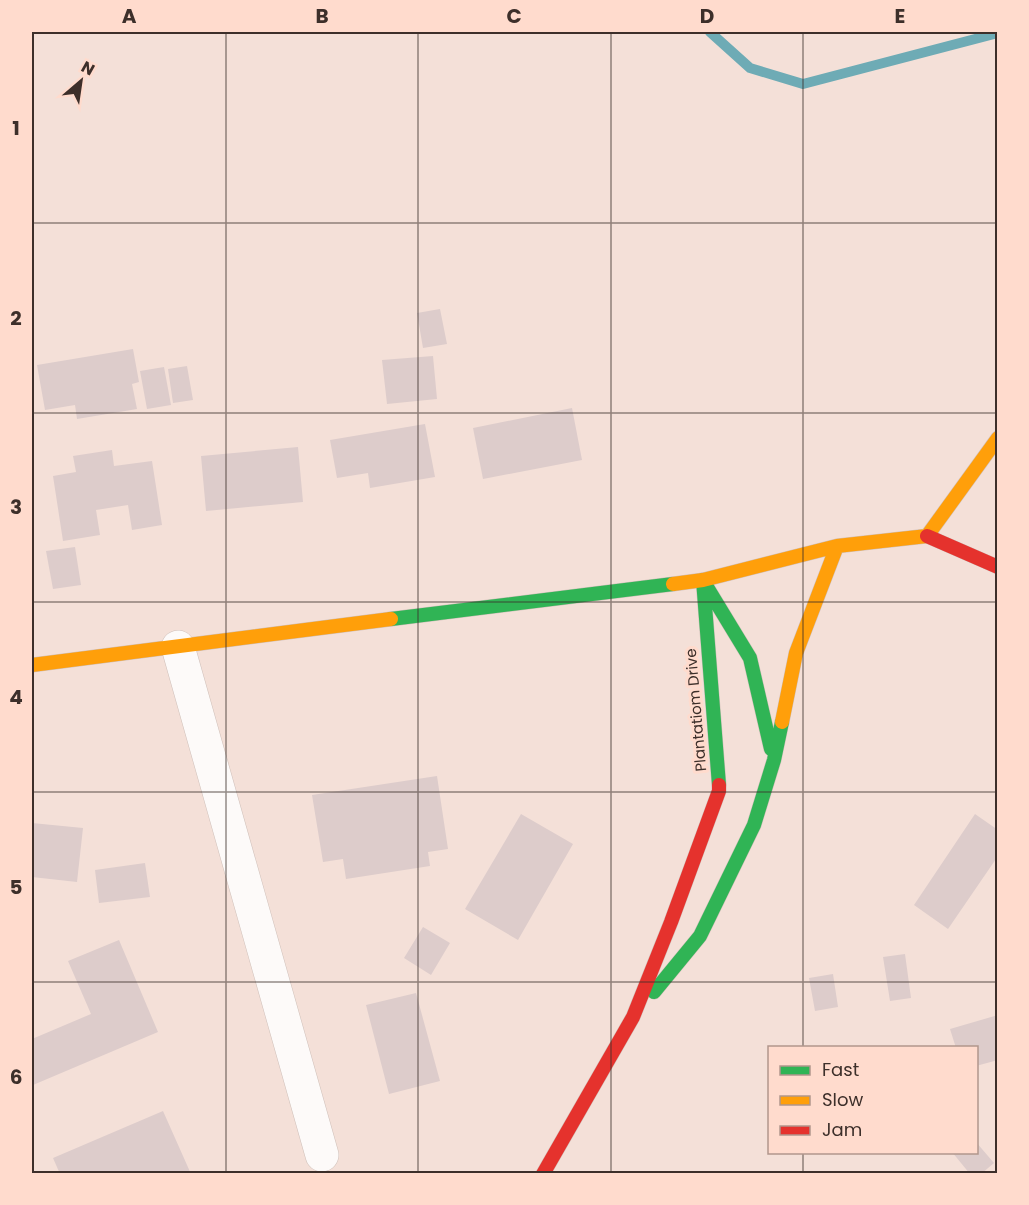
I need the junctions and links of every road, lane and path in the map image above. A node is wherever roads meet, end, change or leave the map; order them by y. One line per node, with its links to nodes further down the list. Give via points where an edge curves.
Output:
1 (998, 438): 2 (street)
2 (927, 536): 3 (street); 4 (street)
3 (837, 546): 5 (street); 8 (street, Plantatiom Drive, via 796,653)
4 (998, 567)
5 (703, 580): 6 (street); 8 (street, via 750,658); 9 (street, Plantatiom Drive, via 719,791)
6 (178, 647): 7 (street); 10 (street)
7 (32, 665)
8 (774, 760): 9 (street, Plantatiom Drive, via 754,825 700,936)
9 (633, 1017): 11 (street, Plantatiom Drive)
10 (322, 1155)
11 (543, 1173)

